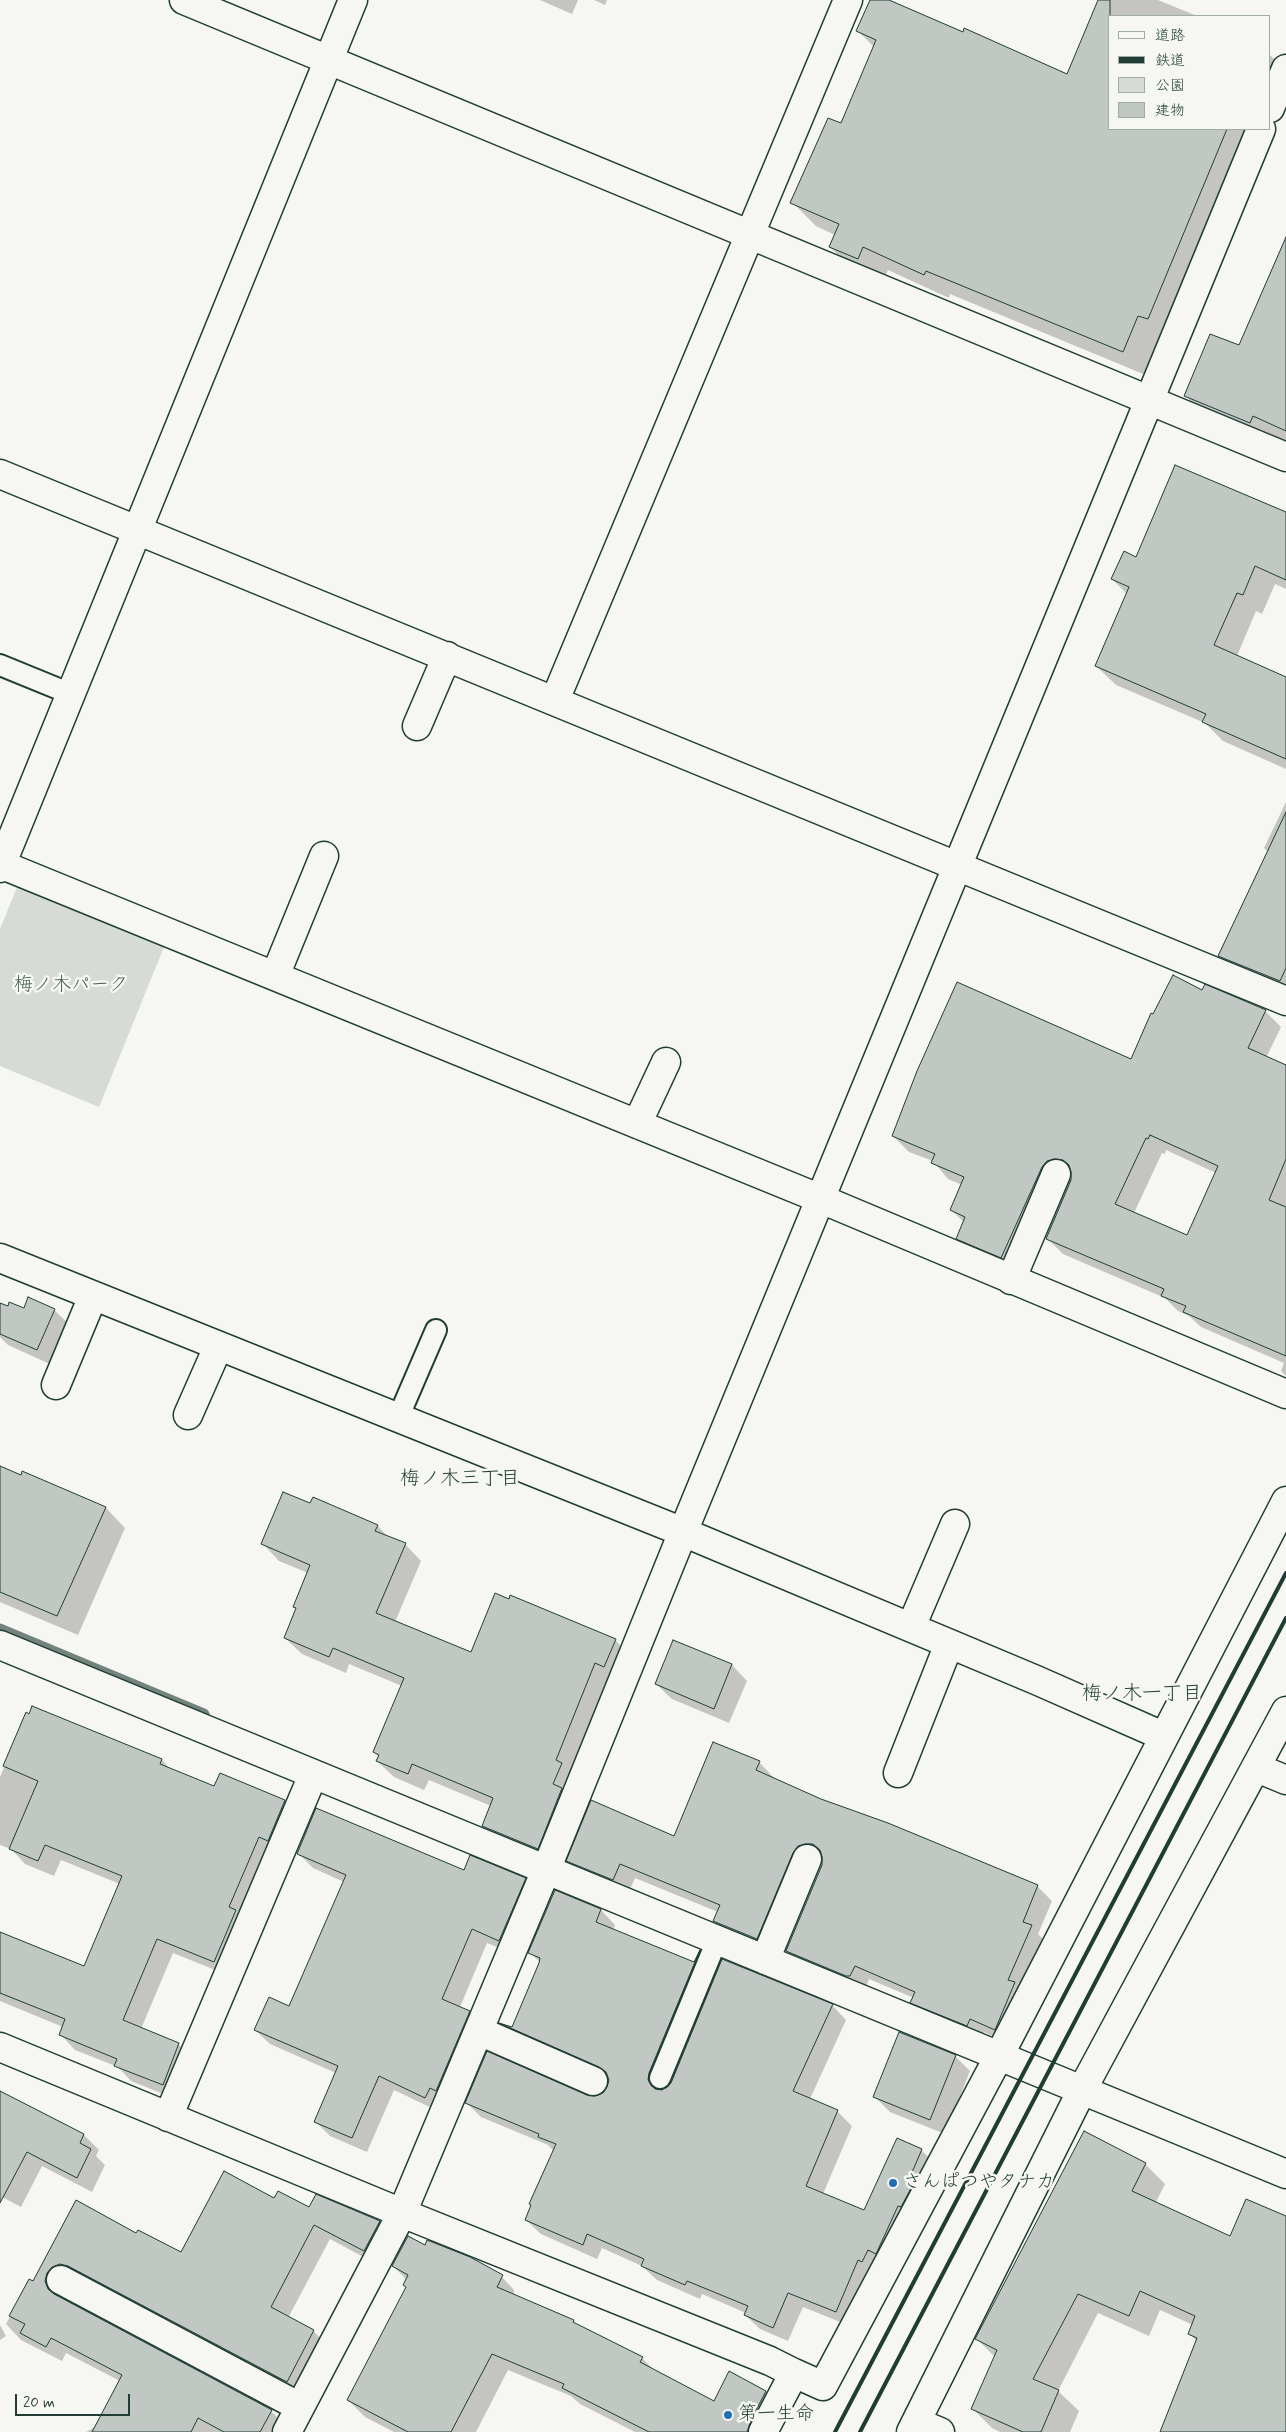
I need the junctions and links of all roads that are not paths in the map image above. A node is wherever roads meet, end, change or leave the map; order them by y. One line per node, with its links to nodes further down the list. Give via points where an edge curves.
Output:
1 (184, 0): 4 (street)
2 (353, 0): 4 (street)
3 (848, 0): 8 (street)
4 (328, 59): 8 (street); 12 (street)
5 (1286, 69): 6 (street)
6 (1271, 106)
7 (1261, 130): 9 (street)
8 (750, 235): 9 (street); 16 (street)
9 (1148, 400): 10 (street); 19 (street)
10 (1286, 457)
11 (0, 474): 12 (street)
12 (137, 531): 13 (street); 15 (street)
13 (447, 656): 16 (street); 17 (street)
14 (0, 665): 15 (lane)
15 (71, 694): 20 (street)
16 (555, 700): 19 (street)
17 (417, 726)
18 (324, 856): 21 (street)
19 (957, 865): 22 (street); 26 (street)
20 (0, 866): 21 (street)
21 (275, 976): 24 (street)
22 (1286, 1001)
23 (666, 1062): 24 (street)
24 (637, 1124): 26 (street)
25 (1056, 1174): 28 (street)
26 (820, 1199): 28 (street); 38 (street)
27 (0, 1258): 29 (street)
28 (1011, 1280): 33 (street)
29 (93, 1296): 31 (street); 32 (street)
30 (436, 1330): 35 (lane)
31 (218, 1347): 34 (street); 35 (street)
32 (56, 1385)
33 (1286, 1394)
34 (188, 1415)
35 (398, 1418): 38 (street)
36 (1286, 1501): 43 (street)
37 (955, 1524): 39 (street)
38 (683, 1532): 39 (street); 49 (street)
39 (911, 1627): 40 (street)
40 (949, 1644): 43 (street); 45 (street)
41 (0, 1645): 46 (street)
42 (1286, 1711): 44 (street)
43 (1163, 1736): 54 (street)
44 (1256, 1768): 47 (street); 57 (street)
45 (898, 1773)
46 (313, 1775): 49 (street); 58 (street)
47 (1286, 1780)
48 (807, 1859): 51 (street)
49 (546, 1870): 50 (street); 52 (street)
50 (717, 1940): 51 (street); 55 (lane)
51 (765, 1960): 54 (street)
52 (479, 2031): 56 (street); 60 (street)
53 (0, 2047): 58 (street)
54 (999, 2056): 57 (street); 62 (street, via 822,2386)
55 (660, 2078)
56 (593, 2080)
57 (1082, 2090): 59 (street); 64 (street)
58 (168, 2117): 60 (street)
59 (1286, 2174)
60 (402, 2213): 62 (street, via 770,2360); 63 (street)
61 (61, 2280): 63 (street, via 86,2306)
62 (794, 2373): 66 (street)
63 (300, 2407): 65 (street)
64 (923, 2429)
65 (287, 2432)
66 (763, 2432)

